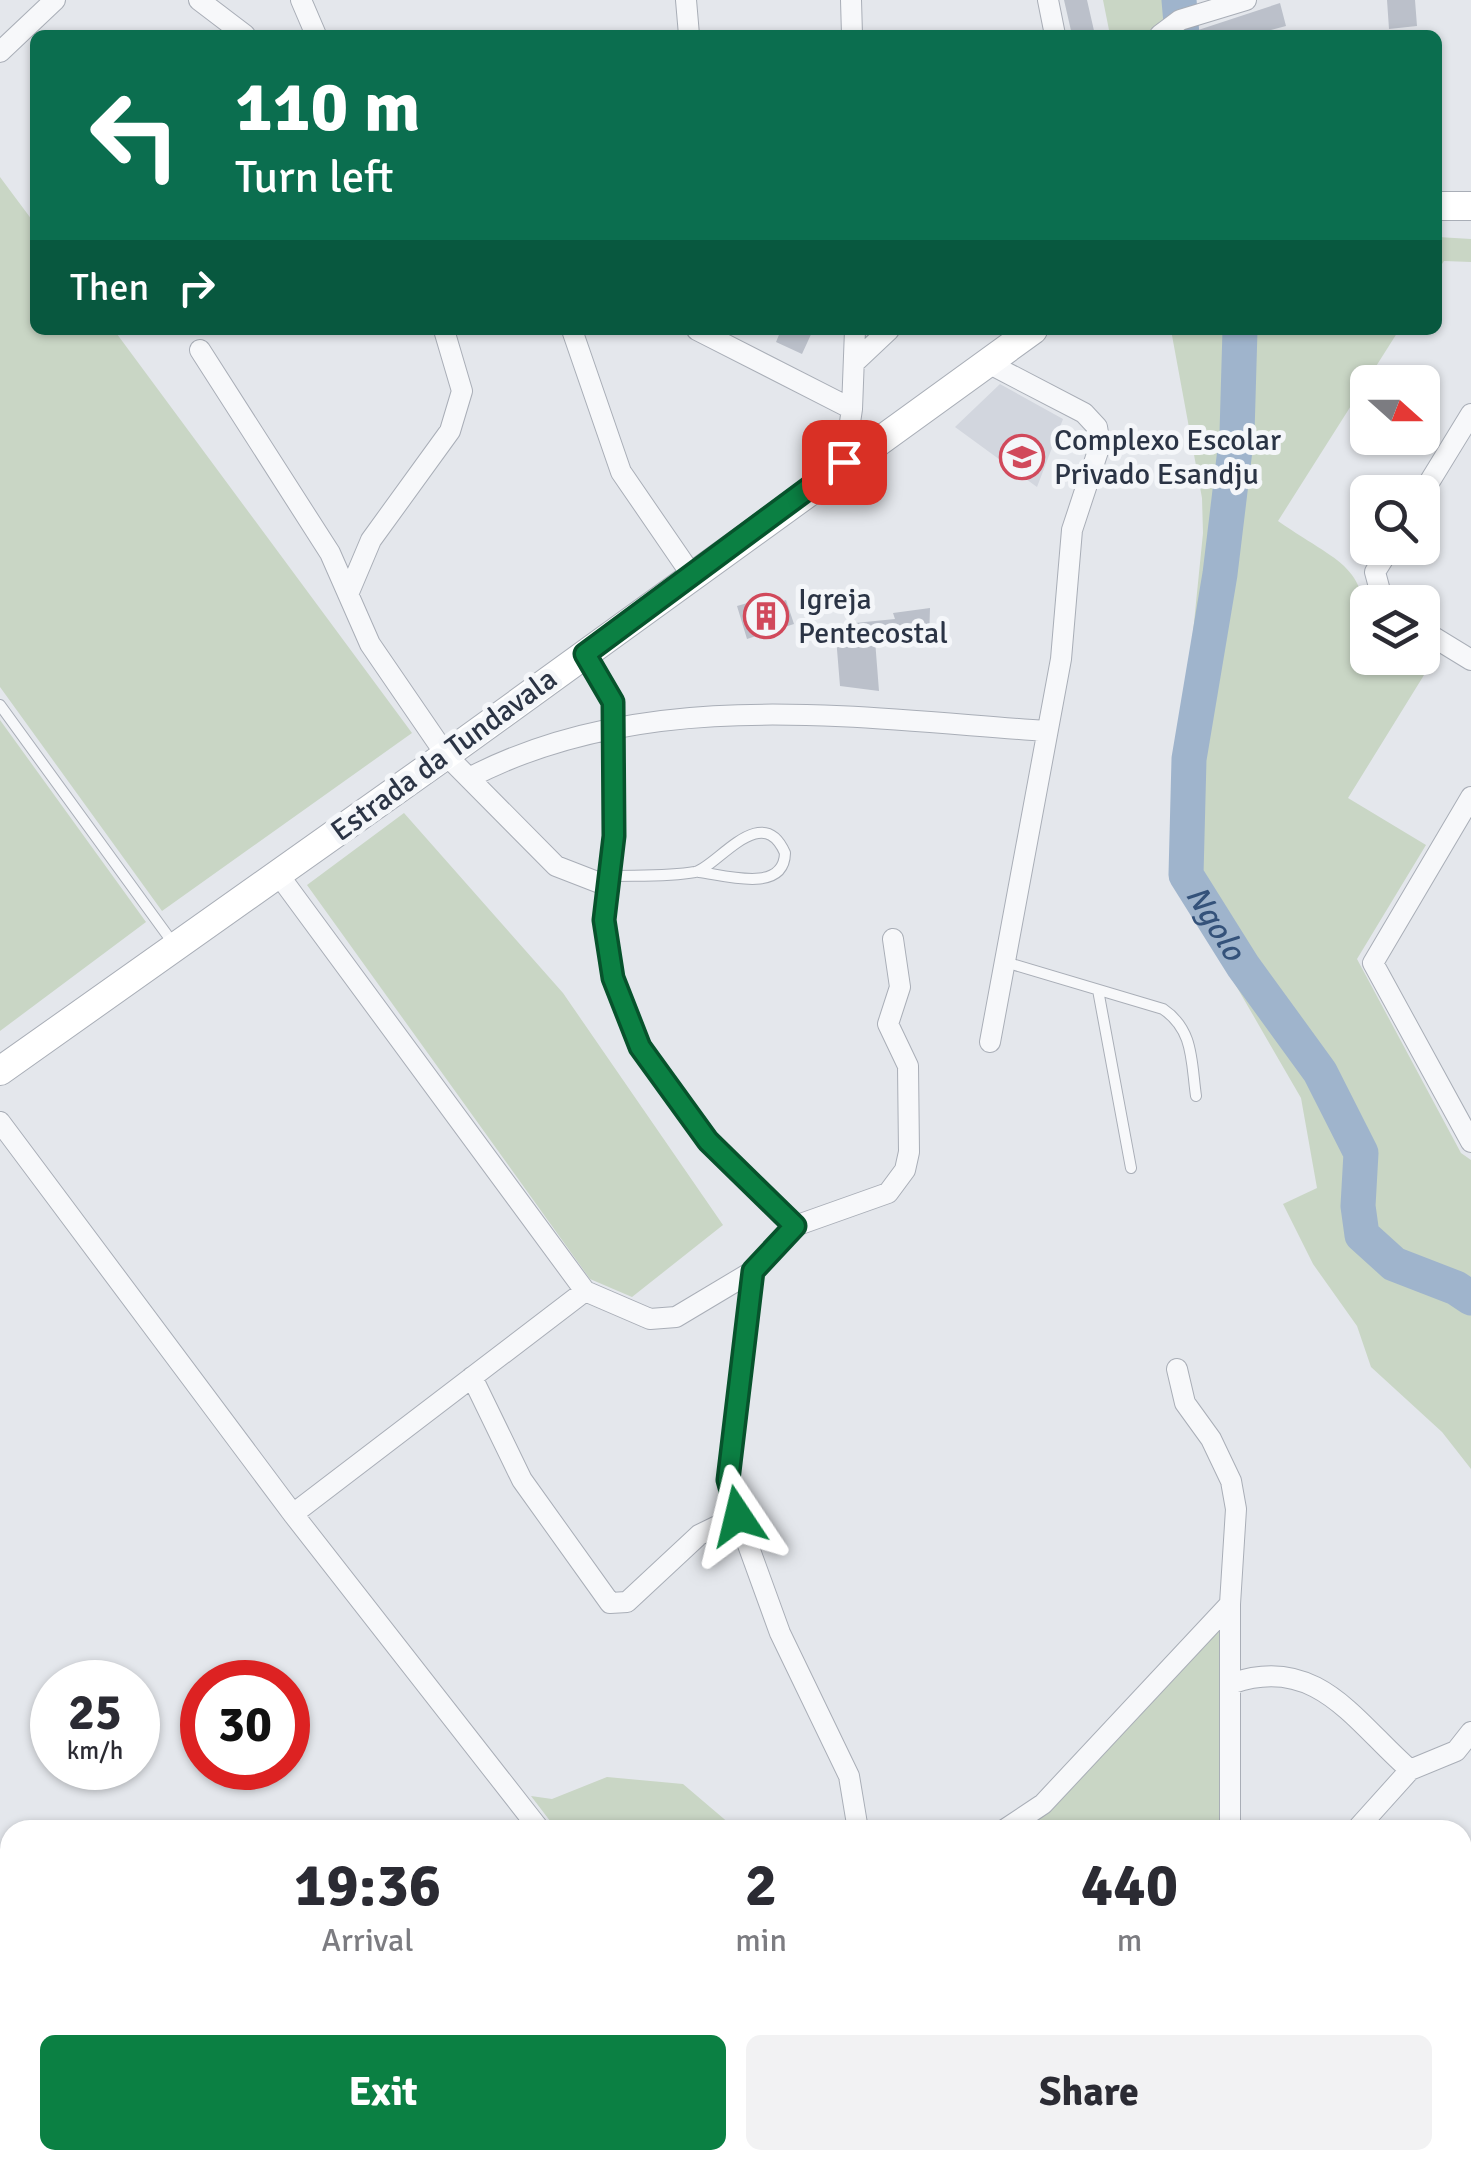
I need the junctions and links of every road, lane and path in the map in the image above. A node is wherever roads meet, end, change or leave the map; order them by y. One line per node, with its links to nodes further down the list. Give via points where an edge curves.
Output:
1 (55, 0): 14 (street)
2 (199, 0): 8 (street)
3 (302, 0): 9 (street)
4 (686, 0): 10 (street)
5 (850, 0): 11 (street)
6 (1048, 0): 12 (street)
7 (1246, 0): 13 (street)
8 (238, 30)
9 (314, 30)
10 (689, 30)
11 (852, 30)
12 (1054, 30)
13 (1167, 30)
14 (0, 52)
15 (1442, 206): 16 (main road)
16 (1471, 206)
17 (445, 335): 31 (street, via 462,391 450,430 371,540)
18 (574, 335): 30 (street, via 621,472)
19 (707, 335): 26 (street)
20 (854, 335): 25 (street)
21 (884, 335): 25 (street)
22 (1025, 335): 24 (main road, Estrada da Tundavala)
23 (200, 350): 31 (street)
24 (986, 362): 28 (main road, Estrada da Tundavala); 37 (street, via 1084,413 1098,427 1100,445 1072,530 1061,658)
25 (854, 363): 26 (street)
26 (852, 409): 28 (street)
27 (1471, 414): 29 (street)
28 (844, 462): 30 (main road, Estrada da Tundavala)
29 (1434, 475)
30 (692, 574): 33 (main road, Estrada da Tundavala)
31 (348, 592): 38 (street, via 370,644)
32 (1440, 641): 34 (street)
33 (585, 654): 36 (street, via 607,686); 38 (main road, Estrada da Tundavala)
34 (1471, 660)
35 (0, 705): 45 (lane)
36 (614, 725): 37 (street, via 783,713); 39 (street); 43 (street, via 614,836)
37 (1046, 730): 46 (street)
38 (446, 756): 39 (street); 42 (main road, Estrada da Tundavala)
39 (469, 778): 43 (street, via 556,866)
40 (1471, 797): 52 (street, via 1374,963)
41 (699, 872): 41 (lane, via 738,839 758,834 785,853 778,871 764,879); 43 (lane)
42 (278, 874): 45 (main road, Estrada da Tundavala); 56 (street)
43 (606, 881): 54 (street, via 613,978 640,1047 708,1141)
44 (893, 939): 54 (street, via 900,988 888,1024 909,1077 904,1170 872,1202)
45 (176, 948): 49 (main road, Estrada da Tundavala)
46 (1005, 962): 47 (lane); 48 (street)
47 (1098, 990): 50 (lane, via 1180,1020); 53 (lane)
48 (990, 1042)
49 (0, 1071)
50 (1196, 1096)
51 (0, 1122): 59 (street)
52 (1471, 1142)
53 (1131, 1168)
54 (795, 1226): 55 (street)
55 (753, 1271): 56 (street, via 676,1318 650,1319); 60 (street, via 728,1480)
56 (585, 1291): 58 (street)
57 (1177, 1369): 61 (street, via 1184,1403 1231,1481 1236,1509)
58 (472, 1378): 59 (street); 60 (street, via 522,1480 610,1603 627,1602 699,1535)
59 (293, 1514): 65 (street)
60 (738, 1516): 66 (street, via 780,1632 849,1776)
61 (1230, 1604): 62 (street); 67 (street, via 1044,1804)
62 (1233, 1684): 64 (street, via 1262,1674 1337,1696); 68 (street)
63 (1471, 1732): 64 (street, via 1456,1751)
64 (1410, 1770): 69 (street)
65 (532, 1820)
66 (856, 1820)
67 (1019, 1820)
68 (1230, 1820)
69 (1365, 1820)

